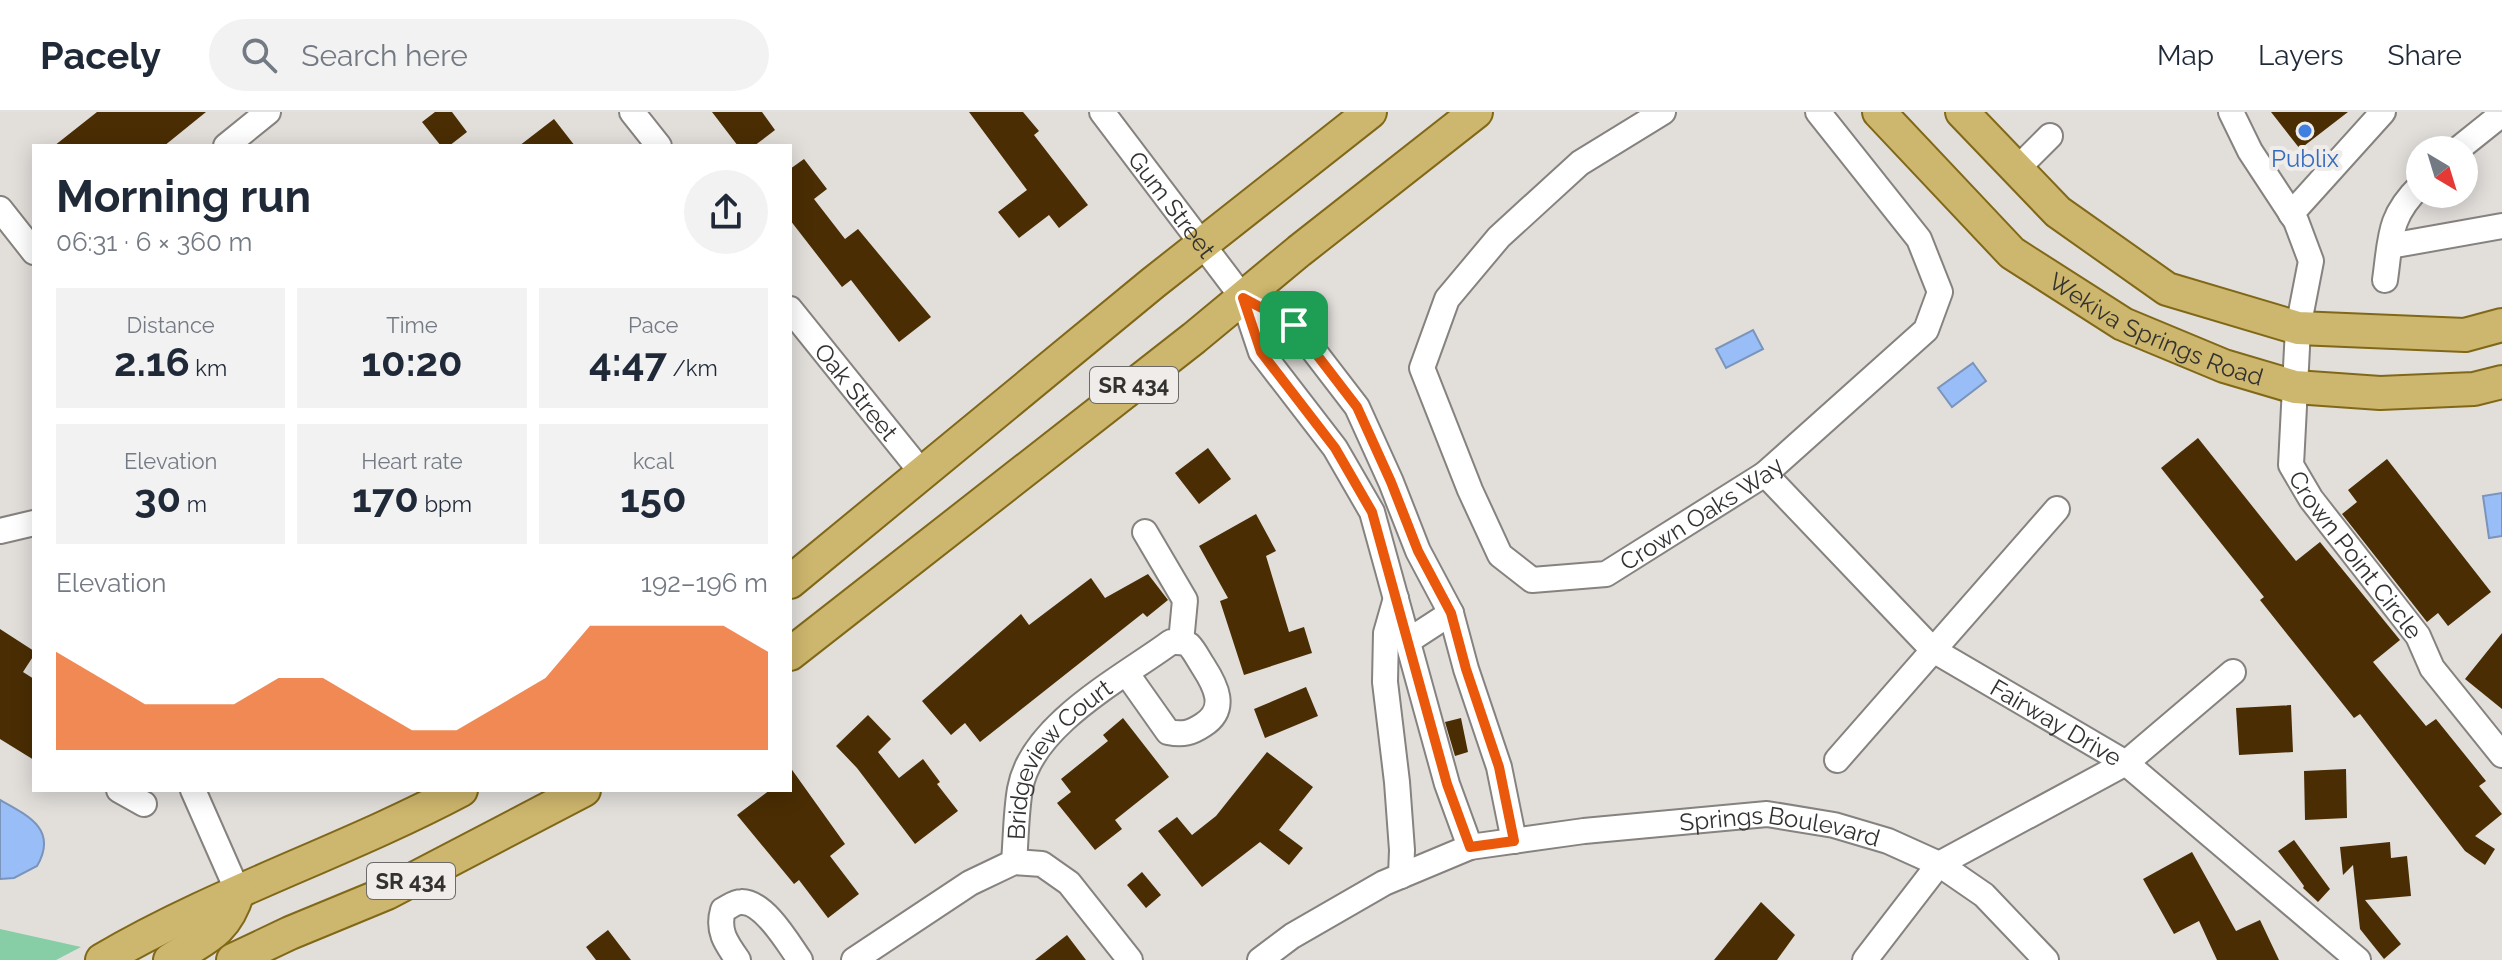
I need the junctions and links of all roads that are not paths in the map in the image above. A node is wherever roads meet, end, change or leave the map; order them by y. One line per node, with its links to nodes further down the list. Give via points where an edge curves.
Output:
1 (268, 112): 15 (street)
2 (632, 112): 16 (street)
3 (1102, 112): 22 (street, Gum Street)
4 (1370, 112): 22 (main road, SR 434)
5 (1476, 112): 26 (main road, SR 434)
6 (1663, 112): 33 (street, Crown Oaks Way, via 1580,163 1499,237 1447,299 1422,368 1500,555 1532,580 1606,574)
7 (1818, 112): 33 (street, Crown Oaks Way, via 1919,239 1940,292 1926,330)
8 (1879, 112): 31 (main road, Wekiva Springs Road, via 2012,253 2123,324 2224,366)
9 (1962, 112): 17 (main road, Wekiva Springs Road)
10 (2231, 112): 20 (street, Crown Point Circle)
11 (2383, 112): 20 (street)
12 (2502, 114): 14 (street)
13 (2050, 136): 17 (street)
14 (2474, 136)
15 (228, 144)
16 (657, 144)
17 (2017, 169): 29 (main road, Wekiva Springs Road, via 2058,212 2167,289)
18 (2406, 200): 23 (street, via 2393,221)
19 (0, 209): 24 (street)
20 (2291, 214): 29 (street, Crown Point Circle, via 2311,261)
21 (2502, 226): 23 (street)
22 (1204, 243): 26 (street, Gum Street); 32 (main road, SR 434)
23 (2390, 246): 25 (street)
24 (32, 249)
25 (2385, 280)
26 (1243, 298): 39 (street, via 1261,352 1335,448 1372,512); 40 (street, via 1294,325 1357,407 1418,551); 44 (main road, SR 434)
27 (792, 311): 32 (street, Oak Street)
28 (2502, 325): 29 (main road, Wekiva Springs Road, via 2465,335)
29 (2298, 328): 31 (street, Crown Point Circle)
30 (2502, 382): 31 (main road, Wekiva Springs Road, via 2474,389 2380,393)
31 (2295, 387): 47 (street, Crown Point Circle, via 2291,465 2311,499 2418,636 2432,668)
32 (923, 474): 38 (main road, SR 434)
33 (1765, 474): 43 (street, Fairway Drive)
34 (2057, 509): 43 (street)
35 (32, 523): 36 (street)
36 (0, 531)
37 (1145, 532): 42 (street, via 1185,600)
38 (792, 580)
39 (1396, 598): 41 (street); 59 (street, via 1386,633 1385,682)
40 (1451, 613): 41 (street); 55 (street, via 1499,767)
41 (1408, 641): 56 (street)
42 (1181, 642): 46 (street, Bridgeview Court, via 1171,642); 46 (street, Bridgeview Court, via 1189,645 1219,697 1210,720 1193,732 1168,732)
43 (1933, 650): 48 (street); 49 (street, Fairway Drive)
44 (792, 652)
45 (2233, 672): 49 (street)
46 (1127, 674): 57 (street, Bridgeview Court, via 1064,718 1035,751 1020,786)
47 (2502, 755)
48 (1837, 760)
49 (2126, 763): 58 (street); 71 (street, Fairway Drive)
50 (123, 792): 54 (street)
51 (194, 792): 60 (street)
52 (457, 792): 60 (main road, SR 434)
53 (580, 792): 63 (main road, SR 434, via 387,893)
54 (144, 804)
55 (1514, 841): 56 (street, Springs Boulevard); 58 (street, Springs Boulevard, via 1767,814 1834,825)
56 (1470, 847): 59 (street, Springs Boulevard)
57 (1014, 862): 66 (street, via 970,883); 67 (street, via 1042,864 1069,883)
58 (1939, 864): 69 (street); 70 (street, Springs Boulevard, via 1984,895)
59 (1401, 876): 68 (street, Springs Boulevard, via 1292,936)
60 (238, 892): 61 (main road, via 222,927); 62 (main road, SR 434)
61 (175, 957)
62 (102, 960)
63 (233, 960)
64 (738, 960): 65 (street, via 719,923 723,910 738,901 766,914)
65 (800, 960)
66 (854, 960)
67 (1130, 960)
68 (1260, 960)
69 (1865, 960)
70 (2046, 960)
71 (2358, 960)

